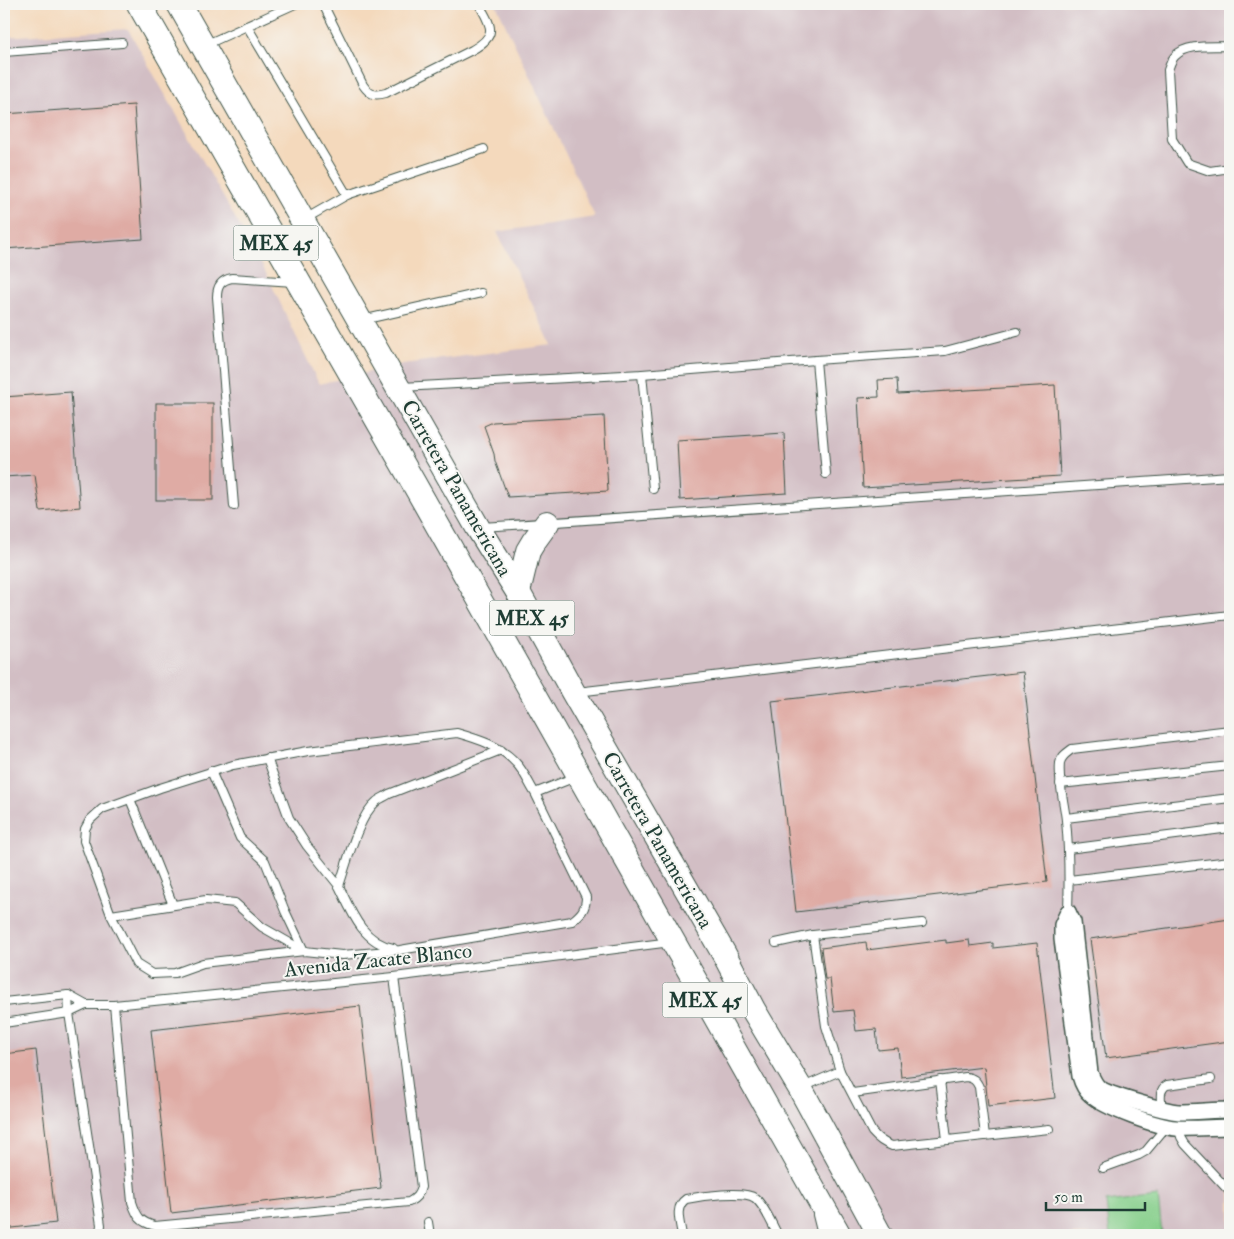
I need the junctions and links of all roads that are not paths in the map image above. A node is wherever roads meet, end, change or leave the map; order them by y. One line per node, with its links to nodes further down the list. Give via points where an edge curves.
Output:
1 (139, 4): 15 (main road, Carretera Panamericana / MEX 45)
2 (179, 4): 8 (main road, Carretera Panamericana / MEX 45)
3 (296, 4): 6 (lane)
4 (323, 4): 5 (lane, via 363,85 367,91 378,95 485,42 489,36 489,22)
5 (479, 4)
6 (247, 26): 8 (lane); 13 (lane)
7 (122, 43): 10 (lane)
8 (203, 46): 14 (main road, Carretera Panamericana / MEX 45)
9 (1230, 46): 12 (lane, via 1182,50 1171,61 1168,70 1172,139 1187,164 1210,170)
10 (4, 52)
11 (484, 149): 13 (lane)
12 (1230, 168)
13 (347, 195): 14 (lane)
14 (303, 220): 17 (main road, Carretera Panamericana / MEX 45)
15 (298, 282): 25 (lane, via 232,278 225,279 217,289); 36 (main road, Carretera Panamericana / MEX 45)
16 (480, 293): 17 (lane)
17 (360, 320): 21 (main road, Carretera Panamericana / MEX 45)
18 (1017, 332): 19 (lane, via 945,351)
19 (816, 360): 20 (lane); 22 (lane)
20 (642, 374): 21 (lane); 24 (lane)
21 (398, 387): 27 (main road, Carretera Panamericana / MEX 45)
22 (826, 474)
23 (1230, 476): 26 (lane)
24 (653, 490)
25 (234, 506)
26 (547, 523): 27 (lane); 28 (main road, via 528,551)
27 (478, 528): 28 (main road, Carretera Panamericana / MEX 45)
28 (518, 592): 30 (main road, Carretera Panamericana / MEX 45)
29 (1230, 615): 30 (lane)
30 (573, 692): 39 (main road, Carretera Panamericana / MEX 45)
31 (1230, 730): 37 (lane, via 1072,749 1060,760)
32 (501, 750): 33 (lane, via 457,733); 38 (lane, via 517,763); 48 (lane, via 376,802 361,822)
33 (267, 758): 35 (lane); 48 (lane, via 289,818)
34 (1230, 766): 37 (lane)
35 (212, 771): 41 (lane); 57 (lane, via 240,838 265,861)
36 (579, 776): 38 (lane); 42 (main road, Carretera Panamericana / MEX 45)
37 (1060, 784): 43 (lane)
38 (535, 793): 56 (lane, via 586,897 582,914 572,921)
39 (633, 797): 42 (main road); 68 (main road, Carretera Panamericana / MEX 45)
40 (1230, 798): 43 (lane)
41 (130, 799): 49 (lane); 51 (lane, via 102,809 85,829 84,840)
42 (600, 813): 54 (main road, Carretera Panamericana / MEX 45)
43 (1066, 818): 45 (lane)
44 (1230, 828): 45 (lane)
45 (1068, 849): 47 (lane)
46 (1230, 861): 47 (lane)
47 (1069, 880): 50 (lane)
48 (339, 886): 56 (lane, via 356,922 370,938)
49 (173, 905): 51 (lane); 57 (lane, via 206,900 235,903 262,926)
50 (1068, 912): 70 (street, via 1073,922 1093,1081 1103,1090); 74 (street, via 1062,925 1062,939 1084,1086 1090,1095 1116,1109)
51 (111, 915): 57 (lane, via 136,964 152,974 176,974 203,962)
52 (922, 924): 53 (lane)
53 (813, 935): 55 (lane); 65 (lane, via 826,1026)
54 (673, 942): 58 (lane, Avenida Zacate Blanco); 79 (main road, Carretera Panamericana / MEX 45)
55 (776, 943)
56 (400, 950): 57 (lane, via 342,955)
57 (304, 951)
58 (394, 977): 62 (lane, Avenida Zacate Blanco); 62 (lane, via 421,1187 416,1198 400,1203 155,1226 145,1223 132,1202)
59 (68, 995): 60 (lane); 61 (lane, Avenida Zacate Blanco); 63 (lane)
60 (4, 1002)
61 (86, 1005): 62 (lane, Avenida Zacate Blanco); 63 (lane, Avenida Zacate Blanco)
62 (114, 1005)
63 (69, 1013): 64 (lane, Avenida Zacate Blanco); 82 (lane, via 100,1225)
64 (4, 1023)
65 (840, 1071): 68 (lane); 69 (lane)
66 (1211, 1079): 70 (lane, via 1167,1084 1161,1091)
67 (940, 1080): 69 (lane); 76 (lane, via 966,1077 977,1081); 77 (lane)
68 (800, 1088): 88 (main road, Carretera Panamericana / MEX 45)
69 (853, 1093): 77 (lane, via 872,1132 885,1144)
70 (1162, 1109): 72 (street)
71 (1230, 1110): 72 (street)
72 (1179, 1112): 74 (lane)
73 (1230, 1126): 74 (street)
74 (1172, 1128): 78 (lane, via 1146,1151); 80 (lane)
75 (1048, 1129): 76 (lane)
76 (985, 1136): 77 (lane)
77 (947, 1140)
78 (1103, 1168)
79 (811, 1186): 86 (lane); 87 (main road, Carretera Panamericana / MEX 45)
80 (1230, 1192)
81 (428, 1222): 83 (lane)
82 (97, 1235)
83 (430, 1235)
84 (682, 1235): 85 (lane, via 678,1207 681,1202 746,1194 760,1203)
85 (778, 1235)
86 (822, 1235)
87 (839, 1235)
88 (880, 1235)

